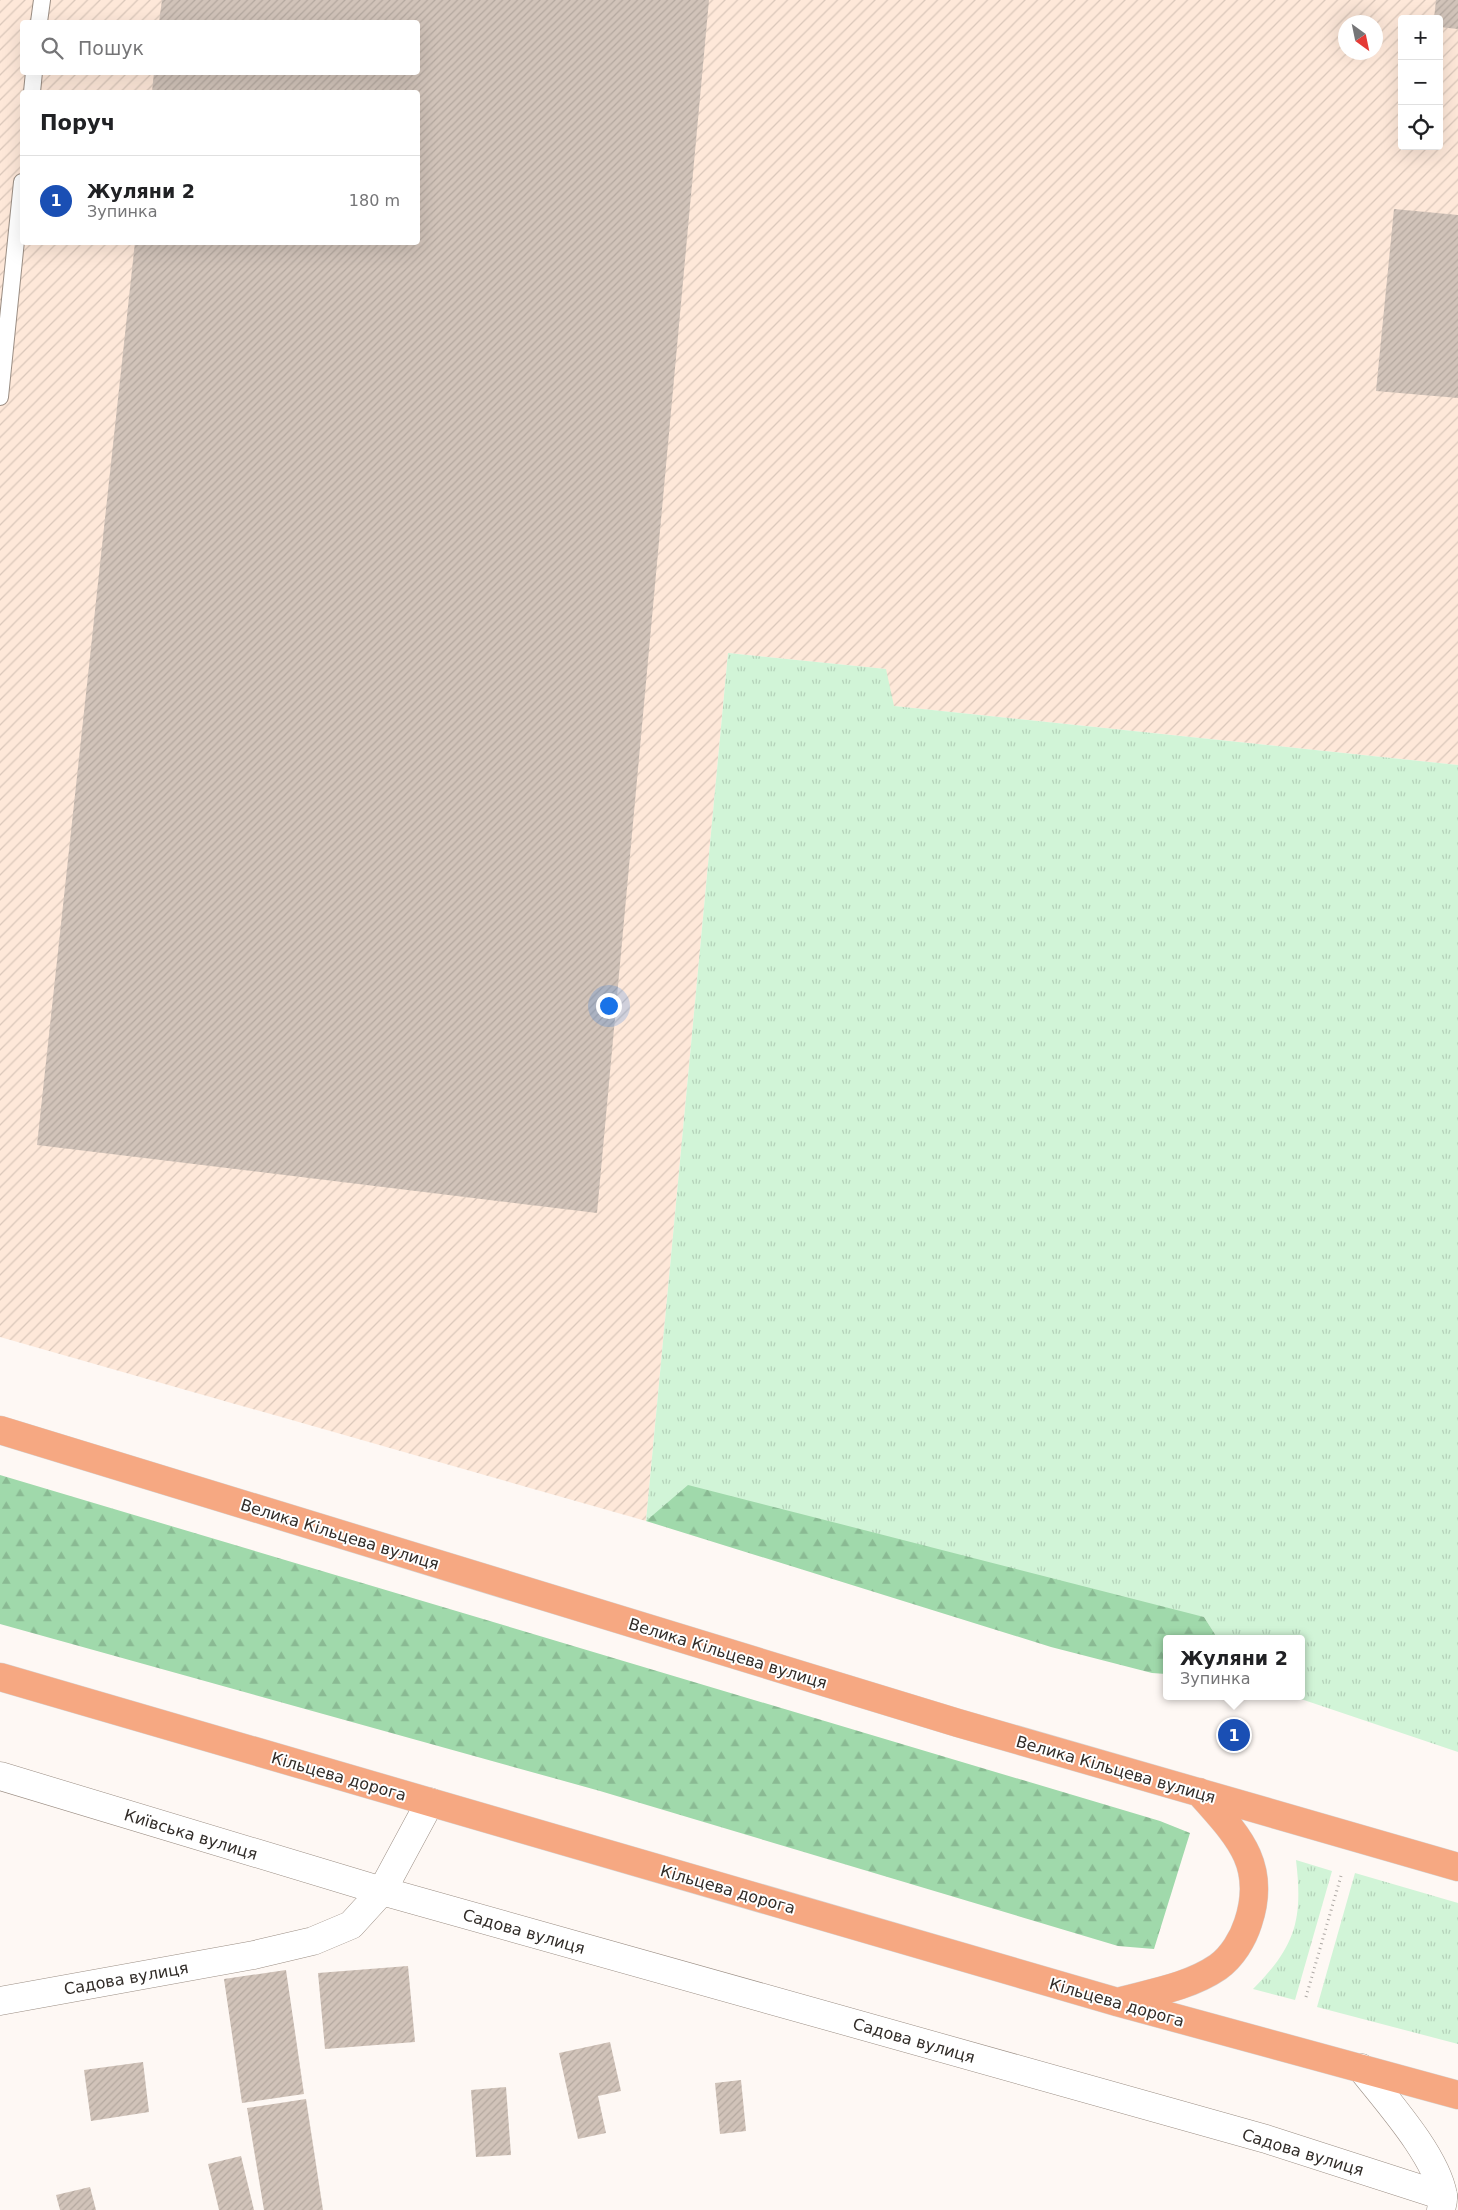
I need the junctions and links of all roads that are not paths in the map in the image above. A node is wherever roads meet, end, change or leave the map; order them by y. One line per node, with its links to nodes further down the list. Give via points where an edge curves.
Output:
1 (42, 0): 2 (lane)
2 (39, 20)
3 (34, 75): 4 (lane)
4 (32, 90)
5 (20, 202): 6 (lane)
6 (0, 397)
7 (0, 1430): 10 (highway, Велика Кільцева вулиця, via 958,1723)
8 (0, 1677): 11 (highway, Кільцева дорога)
9 (0, 1776): 13 (street, Київська вулиця)
10 (1199, 1792): 12 (highway, Велика Кільцева вулиця); 15 (highway, via 1236,1834 1249,1857 1255,1885 1246,1932 1219,1966 1189,1982)
11 (430, 1802): 13 (street, Садова вулиця); 15 (highway, Кільцева дорога)
12 (1458, 1867)
13 (382, 1891): 14 (street, Садова вулиця, via 351,1925 313,1942 254,1956); 18 (street, Садова вулиця, via 1266,2139)
14 (0, 2001)
15 (1117, 2002): 16 (highway, Кільцева дорога)
16 (1360, 2068): 17 (highway, Кільцева дорога); 18 (street, via 1407,2126)
17 (1458, 2095)
18 (1447, 2196)

